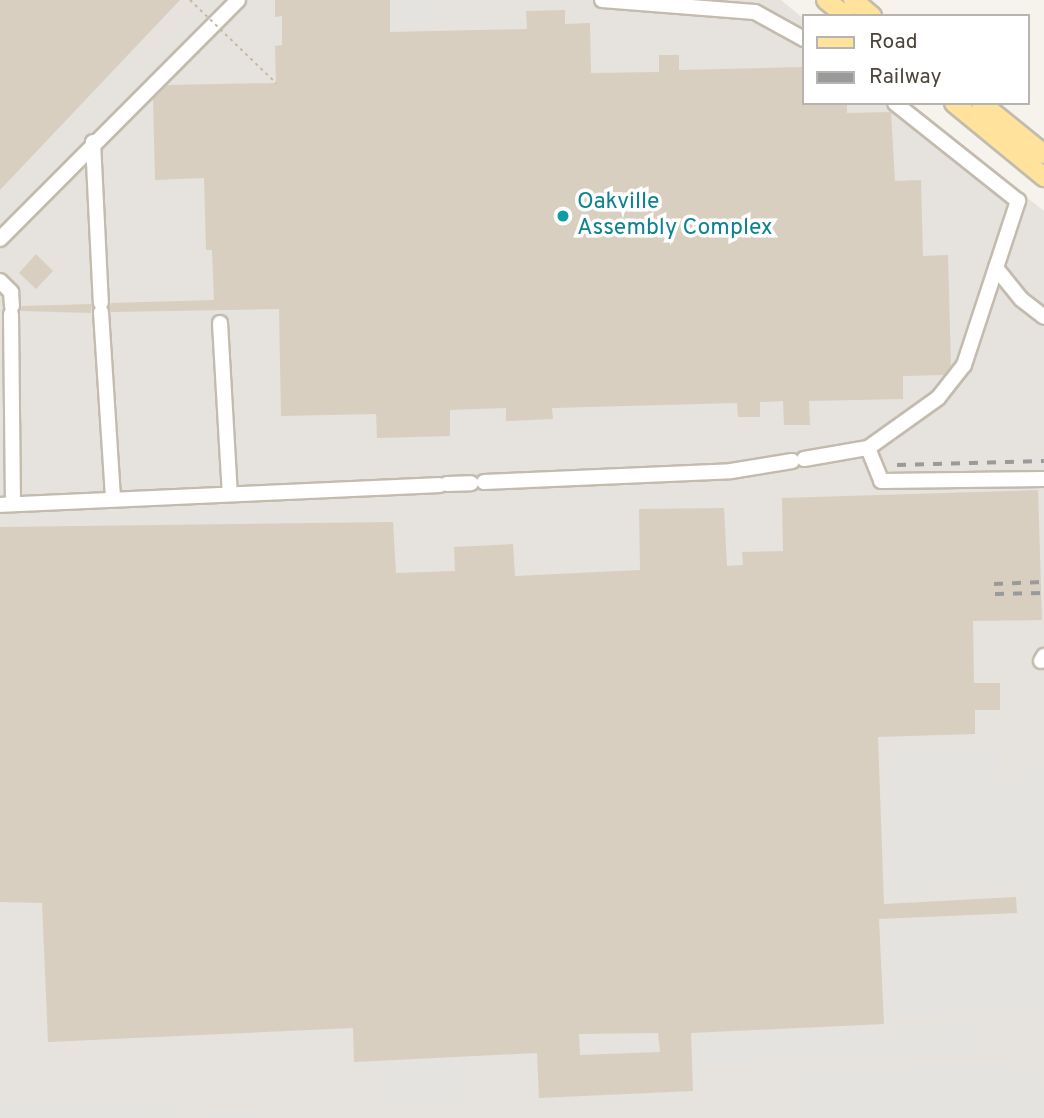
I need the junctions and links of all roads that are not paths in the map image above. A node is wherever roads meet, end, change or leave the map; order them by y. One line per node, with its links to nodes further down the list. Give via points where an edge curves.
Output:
1 (239, 0): 11 (lane)
2 (602, 0): 7 (lane, via 754,12)
3 (826, 0): 5 (main road)
4 (853, 0): 6 (main road)
5 (843, 14)
6 (870, 14)
7 (802, 39)
8 (898, 105): 15 (lane, via 1018,201)
9 (956, 105): 13 (main road)
10 (983, 105): 12 (main road)
11 (93, 142): 14 (lane); 22 (lane)
12 (1044, 154)
13 (1044, 177)
14 (0, 239)
15 (996, 268): 17 (lane, via 1021,299); 19 (lane, via 964,365 938,398)
16 (0, 281): 23 (lane, via 10,292 11,310)
17 (1044, 317)
18 (220, 323): 21 (lane)
19 (868, 448): 20 (lane, via 881,481); 21 (lane, via 731,471)
20 (1044, 479)
21 (230, 494): 22 (lane)
22 (113, 499): 23 (lane)
23 (6, 505)

